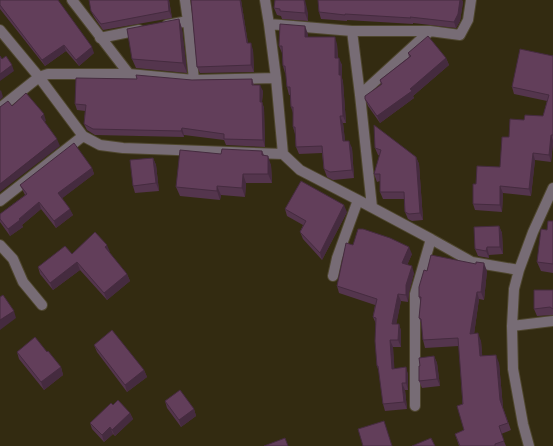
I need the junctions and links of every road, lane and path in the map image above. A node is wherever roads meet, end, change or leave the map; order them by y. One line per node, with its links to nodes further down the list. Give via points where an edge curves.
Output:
1 (72, 0): 10 (street)
2 (185, 0): 5 (street)
3 (265, 0): 6 (street)
4 (471, 0): 9 (street, via 468,20 460,35)
5 (188, 21): 10 (street); 14 (street)
6 (269, 24): 8 (street); 13 (street)
7 (0, 30): 12 (street)
8 (352, 31): 9 (street); 15 (street)
9 (430, 31): 15 (street)
10 (100, 38): 11 (street)
11 (129, 74): 12 (street, via 48,74); 14 (street)
12 (39, 77): 16 (street); 17 (street)
13 (276, 78): 14 (street); 18 (street)
14 (194, 80)
15 (360, 95): 22 (street)
16 (0, 108)
17 (83, 136): 18 (street, via 100,145 123,148); 21 (street)
18 (283, 154): 20 (street, via 300,170)
19 (553, 188): 25 (street)
20 (358, 200): 22 (street); 26 (street)
21 (0, 201)
22 (372, 207): 23 (street)
23 (431, 239): 25 (street, via 472,262); 30 (street, via 415,294)
24 (0, 245): 27 (street, via 13,259 23,282)
25 (519, 270): 29 (street, via 514,289)
26 (333, 276)
27 (42, 305)
28 (553, 321): 29 (street)
29 (512, 326): 31 (street, via 513,369 523,424)
30 (415, 406)
31 (530, 446)

